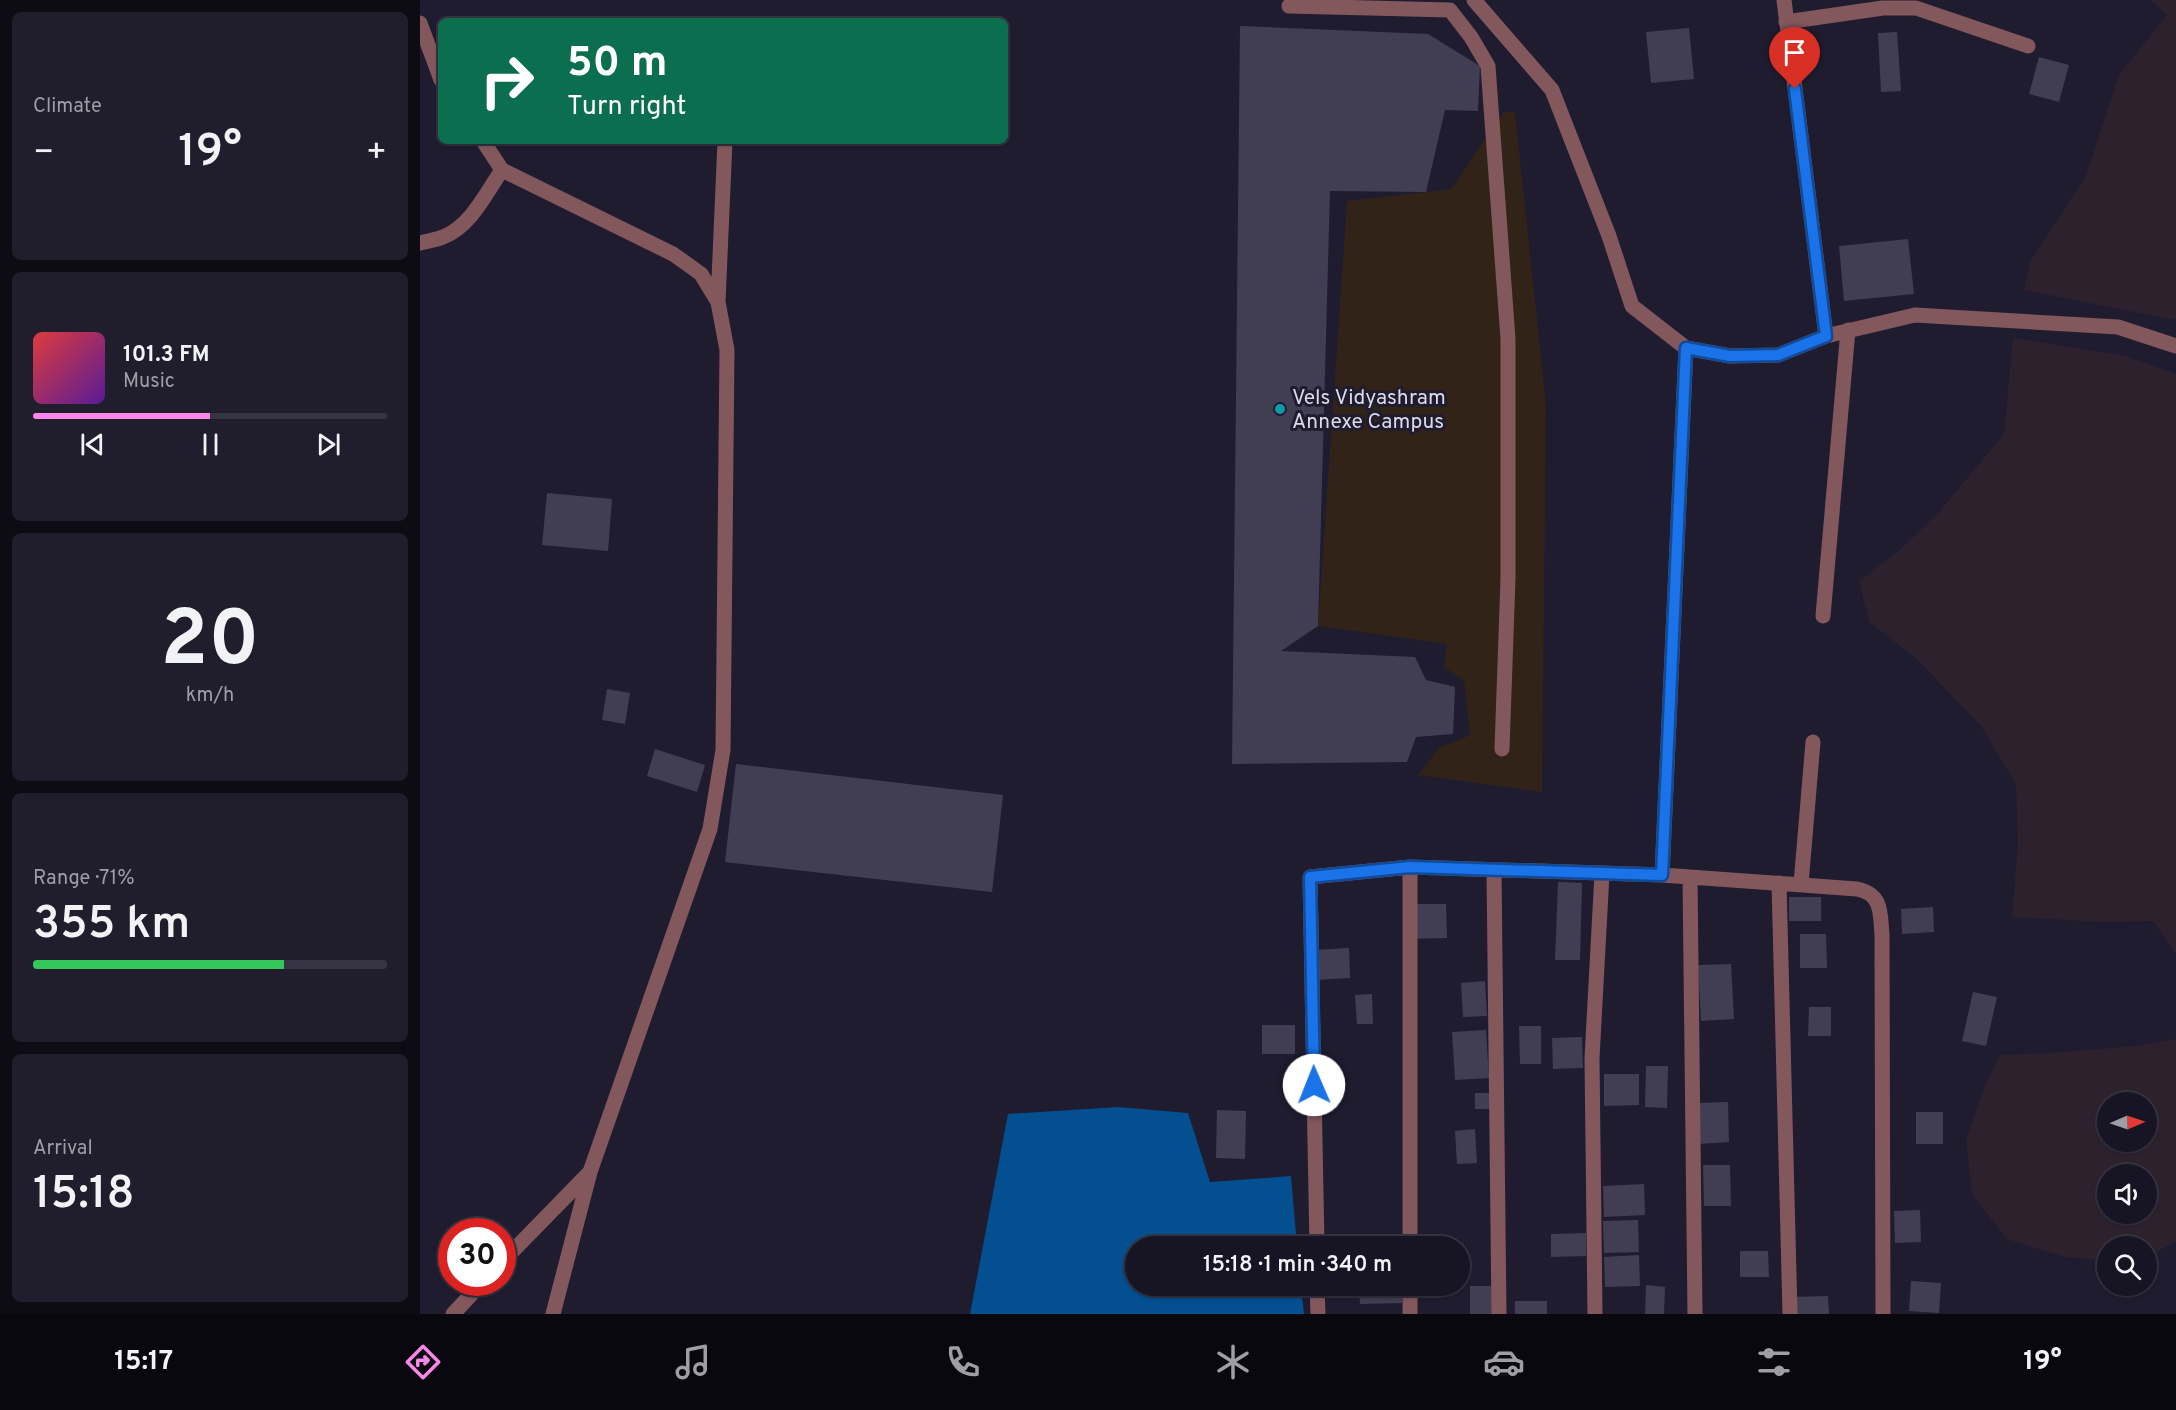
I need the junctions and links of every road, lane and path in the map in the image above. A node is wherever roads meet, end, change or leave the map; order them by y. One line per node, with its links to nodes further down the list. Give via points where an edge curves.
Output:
1 (1464, 0): 4 (street)
2 (1474, 0): 18 (street, via 1552,90 1632,306)
3 (1784, 0): 6 (street)
4 (1445, 5): 5 (street); 21 (street, via 1488,66 1491,102 1508,339 1508,578)
5 (1289, 6)
6 (1786, 22): 8 (street, via 1883,8 1916,8); 16 (street)
7 (420, 24): 9 (street)
8 (2028, 46)
9 (438, 72)
10 (485, 144): 12 (street)
11 (725, 144): 14 (street)
12 (502, 170): 13 (street, via 471,216 458,228); 14 (street, via 674,254 701,274)
13 (420, 243)
14 (718, 302): 29 (street, via 727,350 723,750 710,829)
15 (1848, 330): 16 (street); 17 (street, via 1915,315 2118,327); 19 (street)
16 (1826, 336): 18 (street, via 1778,355 1730,356)
17 (2176, 346)
18 (1686, 348): 25 (street)
19 (1823, 616)
20 (1813, 742): 28 (street)
21 (1502, 749)
22 (1410, 867): 23 (street); 30 (street, via 1310,877); 31 (street)
23 (1494, 870): 24 (street); 40 (street)
24 (1602, 874): 25 (street); 41 (street, via 1592,1058)
25 (1662, 875): 26 (street)
26 (1690, 878): 27 (street); 42 (street)
27 (1779, 883): 28 (street); 43 (street)
28 (1801, 884): 44 (street, via 1867,891 1880,909)
29 (590, 1172): 32 (street); 37 (street)
30 (1317, 1236)
31 (1410, 1236)
32 (516, 1248)
33 (470, 1296): 36 (street)
34 (1317, 1296): 38 (street)
35 (1410, 1296): 39 (street)
36 (453, 1314)
37 (553, 1314)
38 (1318, 1314)
39 (1410, 1314)
40 (1499, 1314)
41 (1595, 1314)
42 (1695, 1314)
43 (1790, 1314)
44 (1883, 1314)

